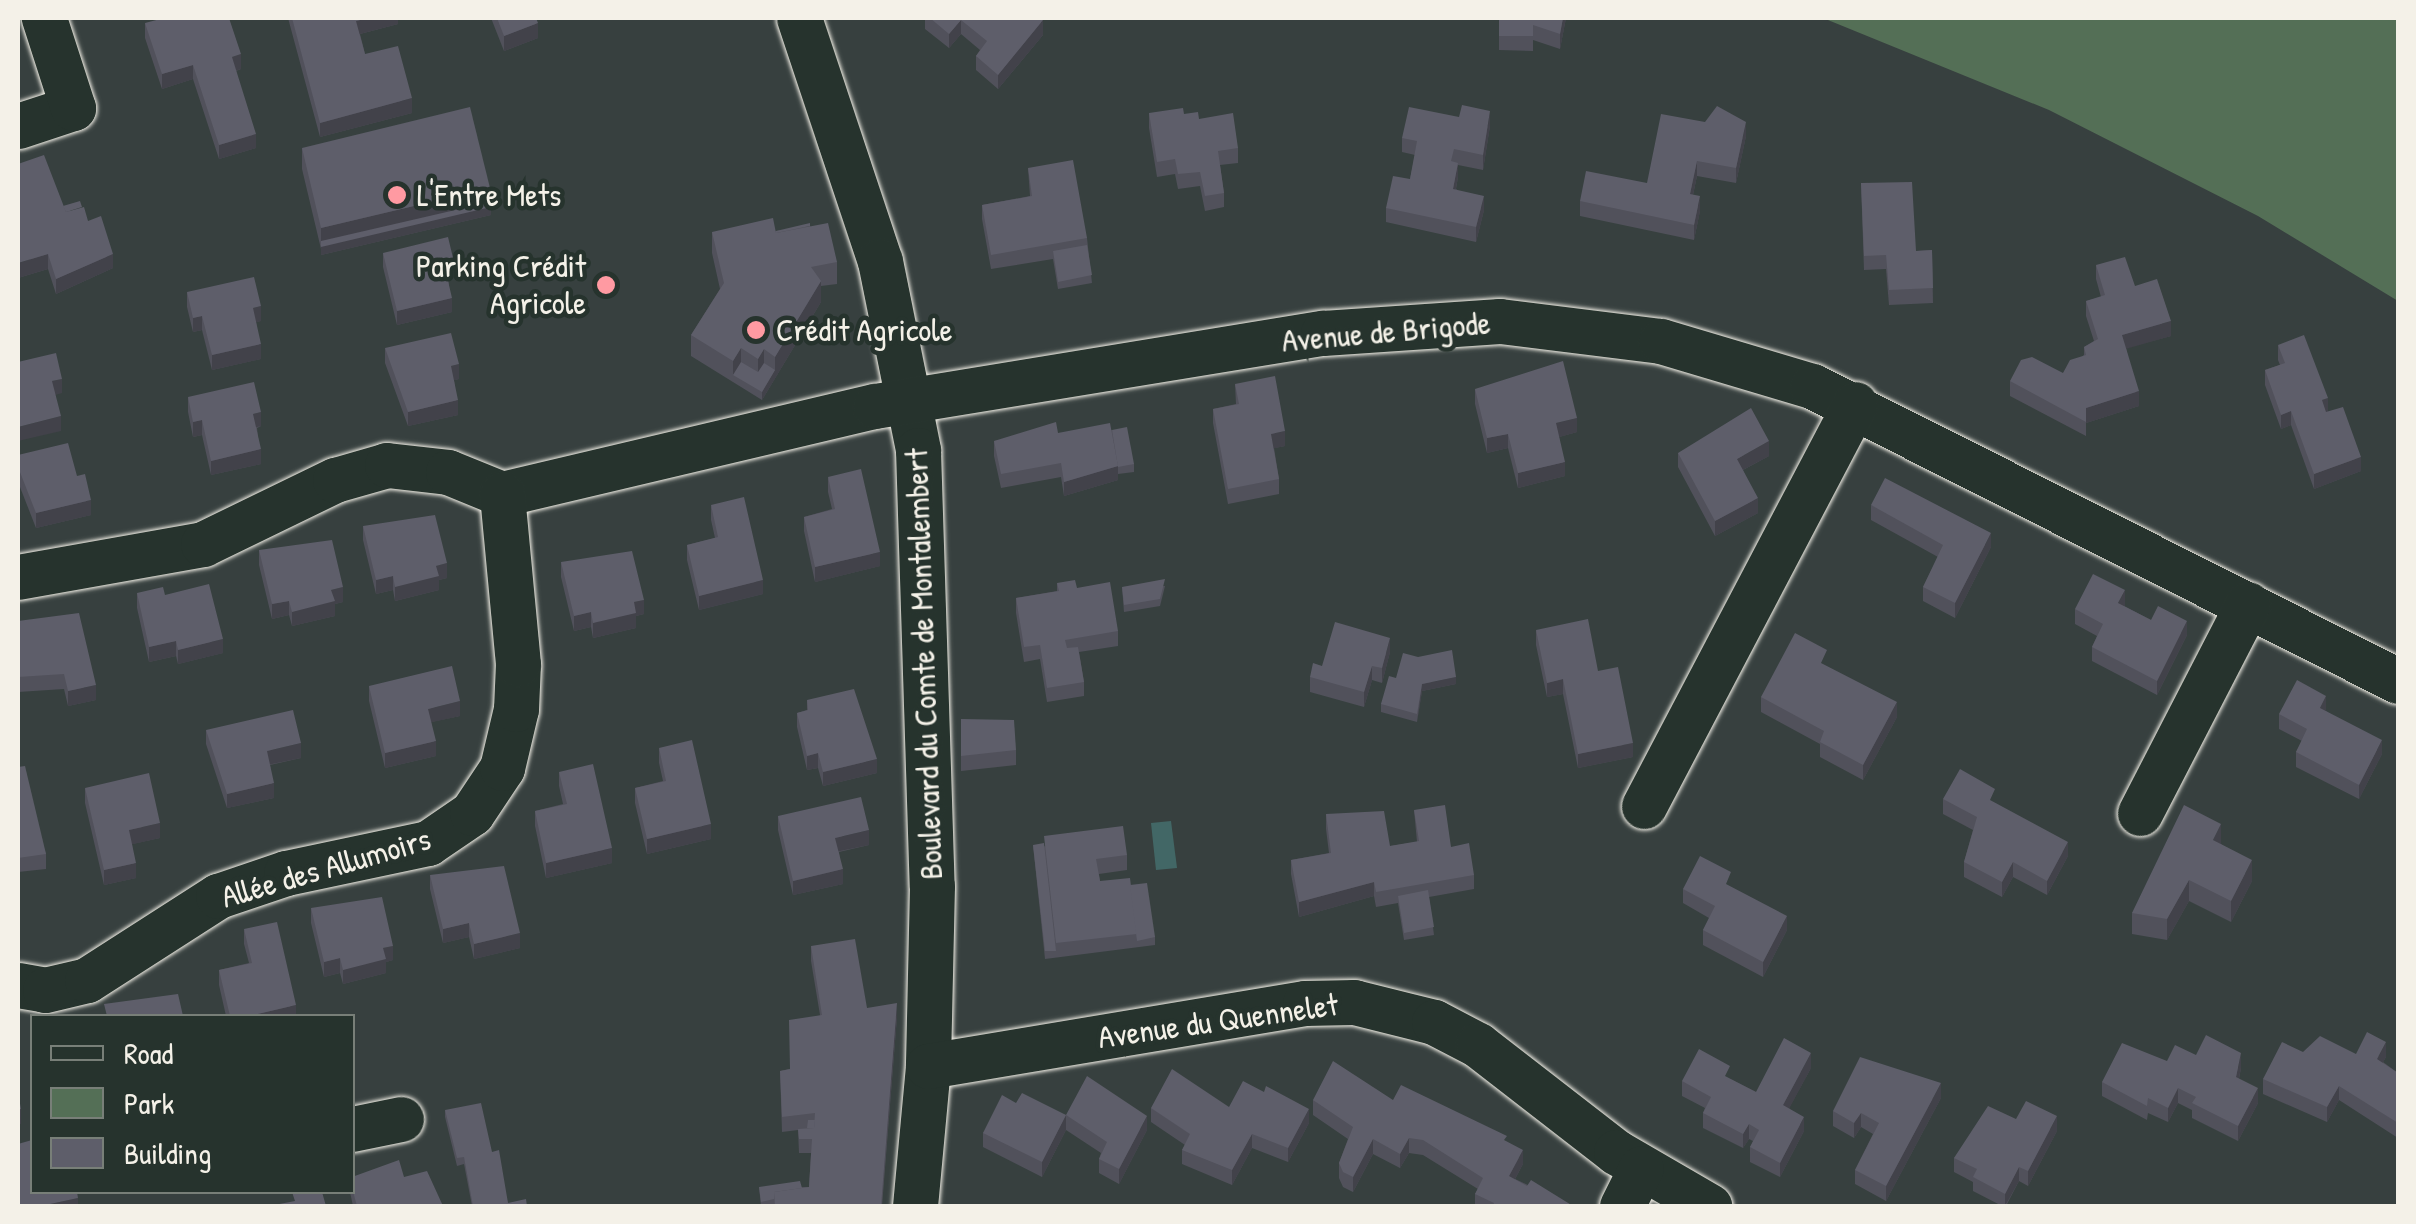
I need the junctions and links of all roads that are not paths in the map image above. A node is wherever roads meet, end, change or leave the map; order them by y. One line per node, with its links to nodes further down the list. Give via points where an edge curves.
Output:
1 (44, 18): 3 (street, via 73,108)
2 (799, 18): 4 (street, Boulevard du Comte de Montalembert, via 853,163)
3 (18, 126)
4 (911, 402): 5 (street, Avenue de Brigode, via 1354,328 1500,321 1714,353); 6 (street); 13 (street, Boulevard du Comte de Montalembert, via 930,683)
5 (1855, 404): 8 (street, Avenue de Brigode); 10 (street)
6 (502, 494): 7 (street, via 448,472 387,465 335,480 203,544); 12 (street, Allée des Allumoirs, via 516,708 502,768 472,813 428,843 286,873 218,896 106,971)
7 (18, 577)
8 (2248, 604): 9 (street, Avenue de Brigode); 11 (street)
9 (2398, 681)
10 (1644, 806)
11 (2140, 812)
12 (37, 997)
13 (928, 1066): 16 (street, Avenue du Quennelet, via 1305,1003 1354,1002 1434,1022 1478,1046); 17 (street, Boulevard du Comte de Montalembert)
14 (401, 1119): 15 (street)
15 (355, 1128)
16 (1631, 1187): 18 (street, Avenue du Quennelet)
17 (916, 1206)
18 (1709, 1206)

